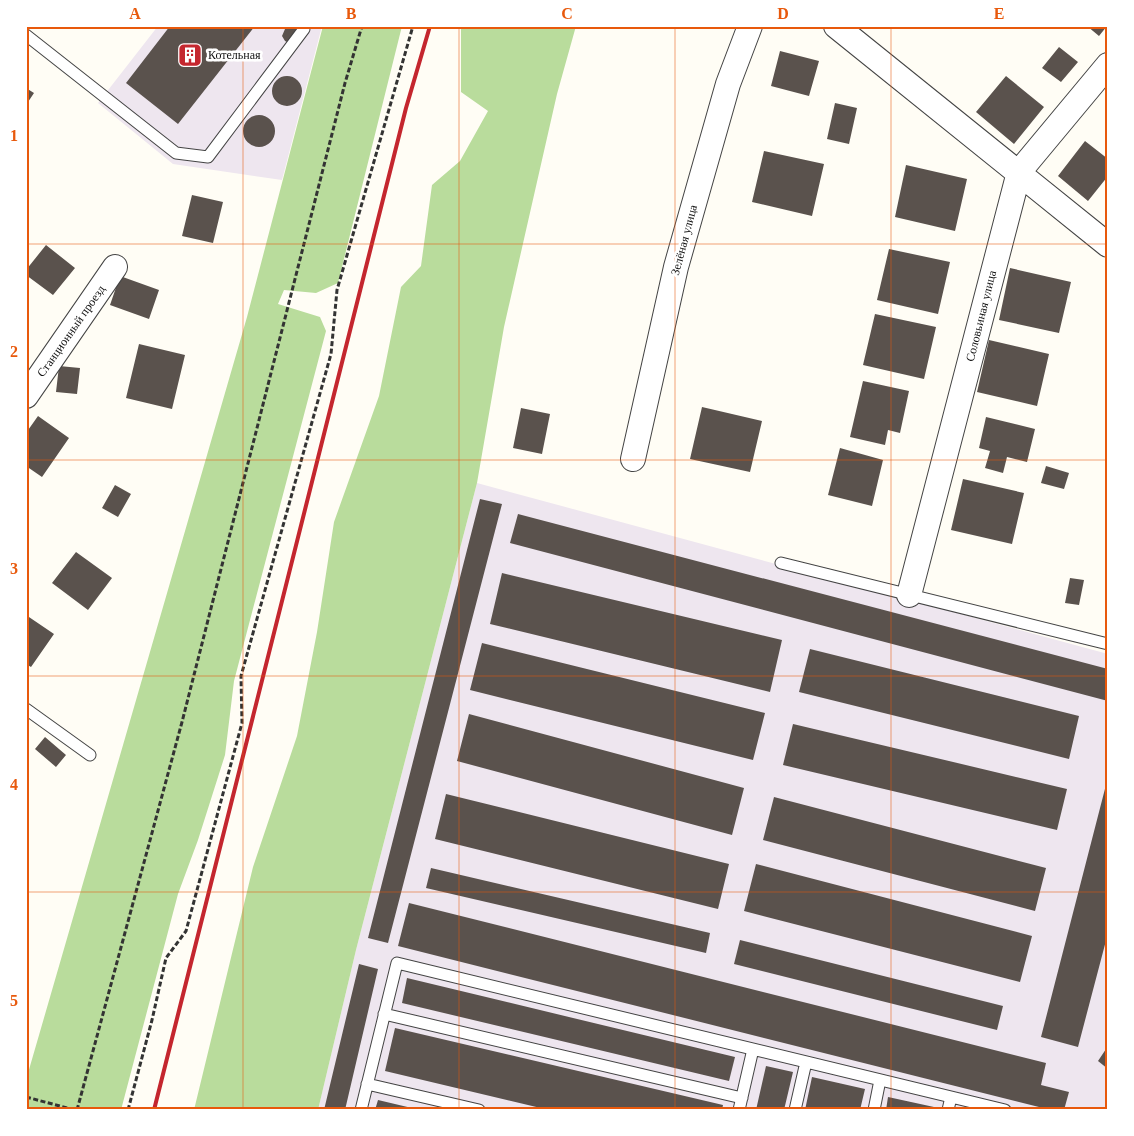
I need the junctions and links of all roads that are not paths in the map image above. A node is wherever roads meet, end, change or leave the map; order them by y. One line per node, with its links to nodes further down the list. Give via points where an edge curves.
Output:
1 (304, 26): 4 (lane, via 208,157 176,153)
2 (750, 26): 10 (street, Зелёная улица, via 728,84 676,267)
3 (836, 26): 6 (street)
4 (26, 35)
5 (1108, 65): 6 (street, Соловьиная улица)
6 (1019, 172): 7 (street); 12 (street, Соловьиная улица)
7 (1108, 245)
8 (115, 267): 9 (street, Станционный проезд)
9 (26, 396)
10 (633, 459)
11 (781, 563): 12 (lane)
12 (909, 595): 13 (lane)
13 (1108, 644)
14 (26, 709): 15 (lane)
15 (90, 755)
16 (384, 1014): 17 (lane, via 396,963); 20 (lane); 22 (lane)
17 (753, 1049): 18 (lane); 22 (lane)
18 (806, 1062): 19 (lane); 26 (lane)
19 (880, 1080): 21 (lane); 27 (lane)
20 (367, 1084): 23 (lane); 24 (lane)
21 (951, 1097): 28 (lane); 29 (lane)
22 (742, 1098): 25 (lane)
23 (361, 1110)
24 (479, 1110)
25 (739, 1110)
26 (795, 1110)
27 (874, 1110)
28 (948, 1110)
29 (1005, 1110)

